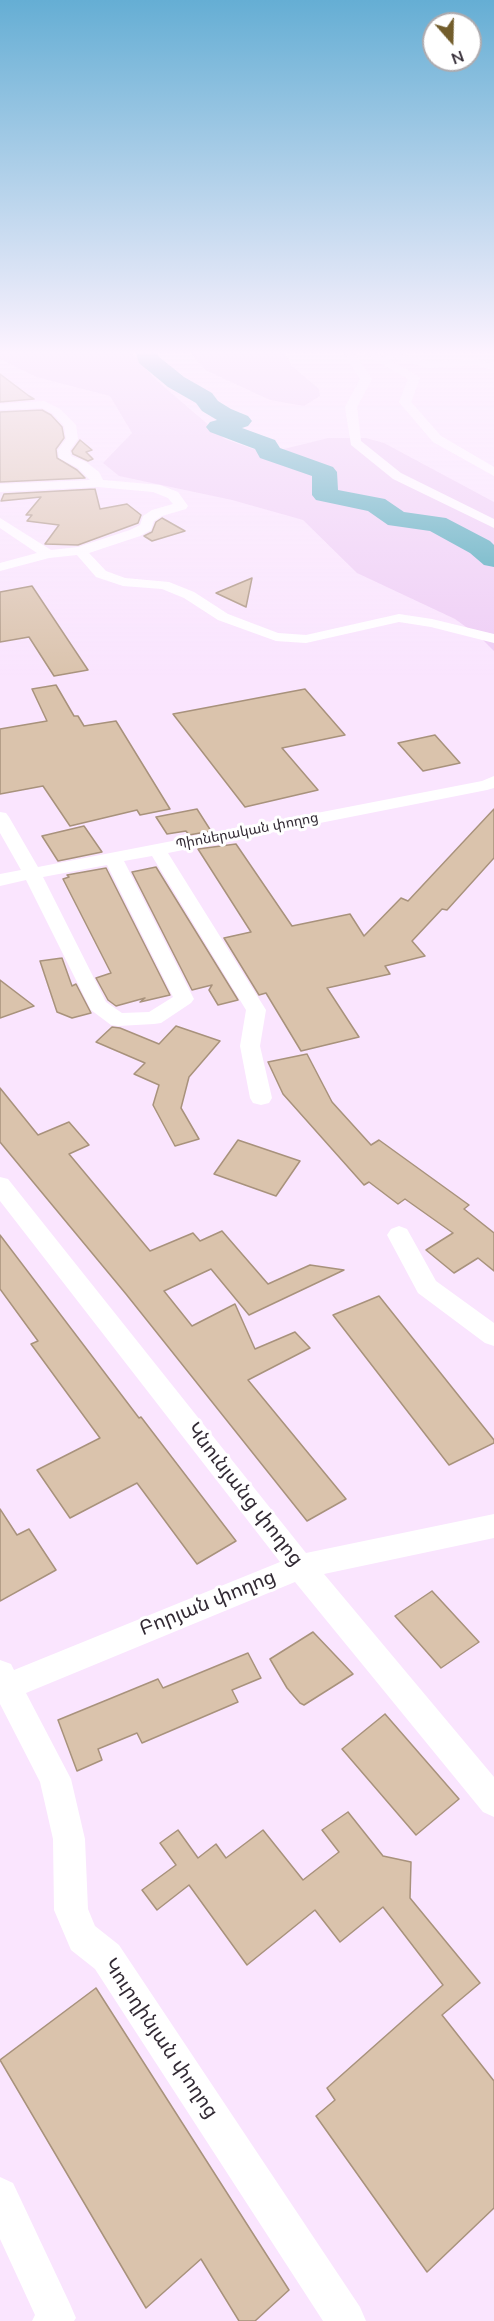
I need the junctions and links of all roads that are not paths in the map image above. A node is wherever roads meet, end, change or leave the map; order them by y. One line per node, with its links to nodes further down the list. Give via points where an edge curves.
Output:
1 (72, 461): 5 (street, via 95,475)
2 (379, 461): 8 (street, via 397,476)
3 (476, 461): 4 (street)
4 (494, 472)
5 (98, 483): 6 (street); 9 (street, via 155,488 173,495 181,506 157,513 135,533)
6 (0, 488)
7 (0, 522): 10 (street)
8 (494, 524)
9 (80, 551): 10 (street); 12 (street, via 101,574 123,582 164,585 189,595 223,617 276,637 306,639 399,618)
10 (48, 554): 11 (street)
11 (0, 567)
12 (494, 639)
13 (494, 781): 15 (street, Պիոներական փողոց)
14 (0, 816): 17 (street)
15 (157, 849): 16 (street, Պիոներական փողոց); 19 (street, via 256,1010 250,1047)
16 (113, 858): 17 (street, Պիոներական փողոց); 17 (street, via 183,999 154,1018 118,1020 98,1006)
17 (32, 873): 18 (street, Պիոներական փողոց)
18 (0, 880)
19 (261, 1098)
20 (0, 1185): 24 (street, Կնունյանց փողոց)
21 (399, 1235): 22 (street, via 427,1287)
22 (494, 1336)
23 (494, 1526): 24 (street, Բորյան փողոց)
24 (300, 1567): 25 (street, Բորյան փողոց); 26 (street, Կնունյանց փողոց)
25 (2, 1684): 29 (street, Կուրղինյան փողոց, via 55,1779 69,1839 71,1910 82,1938 107,1957)
26 (494, 1801)
27 (0, 2196): 28 (street, via 56,2318)
28 (52, 2321)
29 (346, 2321)

